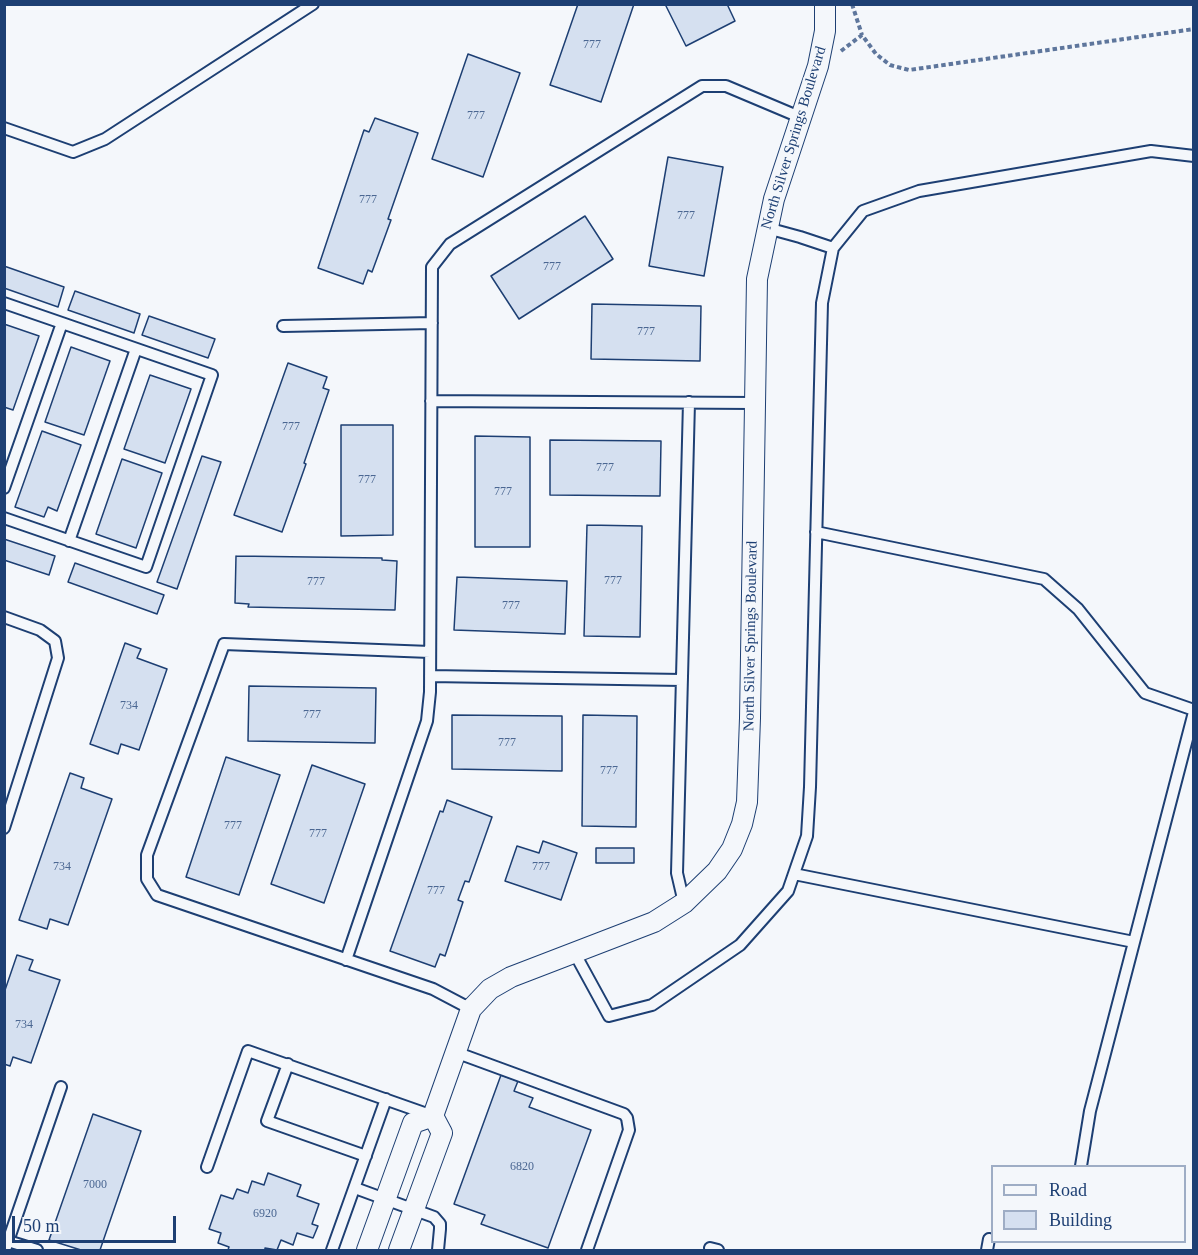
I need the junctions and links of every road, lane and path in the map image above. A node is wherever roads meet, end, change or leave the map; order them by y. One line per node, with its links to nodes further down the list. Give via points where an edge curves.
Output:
1 (313, 4): 8 (lane, via 105,139 73,152)
2 (825, 4): 7 (street, North Silver Springs Boulevard, via 825,31 818,66)
3 (852, 4): 5 (path)
4 (1194, 29): 5 (path, via 909,70 890,65)
5 (862, 35): 6 (path)
6 (838, 53)
7 (802, 118): 10 (street, North Silver Springs Boulevard); 14 (lane, via 726,86 702,86 450,244 432,267)
8 (4, 128)
9 (1194, 156): 11 (lane, via 1151,151 919,190 863,211)
10 (766, 228): 11 (lane); 19 (street, North Silver Springs Boulevard, via 757,279)
11 (833, 248): 22 (lane, via 822,303)
12 (4, 303): 13 (lane)
13 (62, 323): 16 (lane); 20 (lane)
14 (432, 323): 15 (lane); 17 (lane)
15 (284, 326)
16 (136, 349): 23 (lane); 23 (lane, via 213,375 146,567)
17 (431, 400): 18 (lane); 25 (lane)
18 (689, 402): 19 (lane); 27 (lane)
19 (754, 403): 31 (street, North Silver Springs Boulevard, via 747,802 732,849 717,871)
20 (4, 488)
21 (4, 518): 23 (lane)
22 (816, 532): 28 (lane, via 1044,579 1078,609 1146,693); 30 (lane, via 809,807 807,836)
23 (69, 541)
24 (4, 617): 29 (lane, via 40,630 55,641 58,658)
25 (430, 652): 26 (lane); 34 (lane, via 224,644 147,855 147,879 157,895)
26 (430, 676): 27 (lane); 34 (lane, via 426,721)
27 (682, 680): 31 (lane, via 678,873)
28 (1194, 711): 32 (lane)
29 (4, 828)
30 (794, 874): 32 (lane); 33 (lane, via 788,891 740,945 652,1005 609,1016)
31 (684, 903): 33 (street, North Silver Springs Boulevard, via 654,922)
32 (1134, 942): 42 (lane, via 1090,1111)
33 (574, 952): 35 (street, North Silver Springs Boulevard, via 511,976 490,988)
34 (346, 960): 35 (lane, via 433,989)
35 (471, 1010): 36 (street, North Silver Springs Boulevard)
36 (455, 1052): 40 (street, North Silver Springs Boulevard); 54 (lane, via 627,1118 629,1130)
37 (288, 1064): 39 (lane); 41 (lane, via 267,1121); 43 (lane, via 248,1051)
38 (62, 1087): 48 (lane)
39 (386, 1099): 40 (lane); 41 (lane)
40 (433, 1116): 45 (street, via 413,1123); 46 (street, North Silver Springs Boulevard, via 442,1133)
41 (366, 1156): 44 (lane)
42 (1081, 1165)
43 (207, 1167)
44 (355, 1188): 45 (lane); 50 (lane)
45 (385, 1199): 46 (lane); 51 (street)
46 (414, 1209): 52 (street, North Silver Springs Boulevard); 53 (lane, via 434,1217 440,1224)
47 (988, 1239): 55 (lane)
48 (6, 1246): 49 (lane)
49 (37, 1251)
50 (332, 1251)
51 (367, 1251)
52 (399, 1251)
53 (438, 1251)
54 (587, 1251)
55 (987, 1251)

